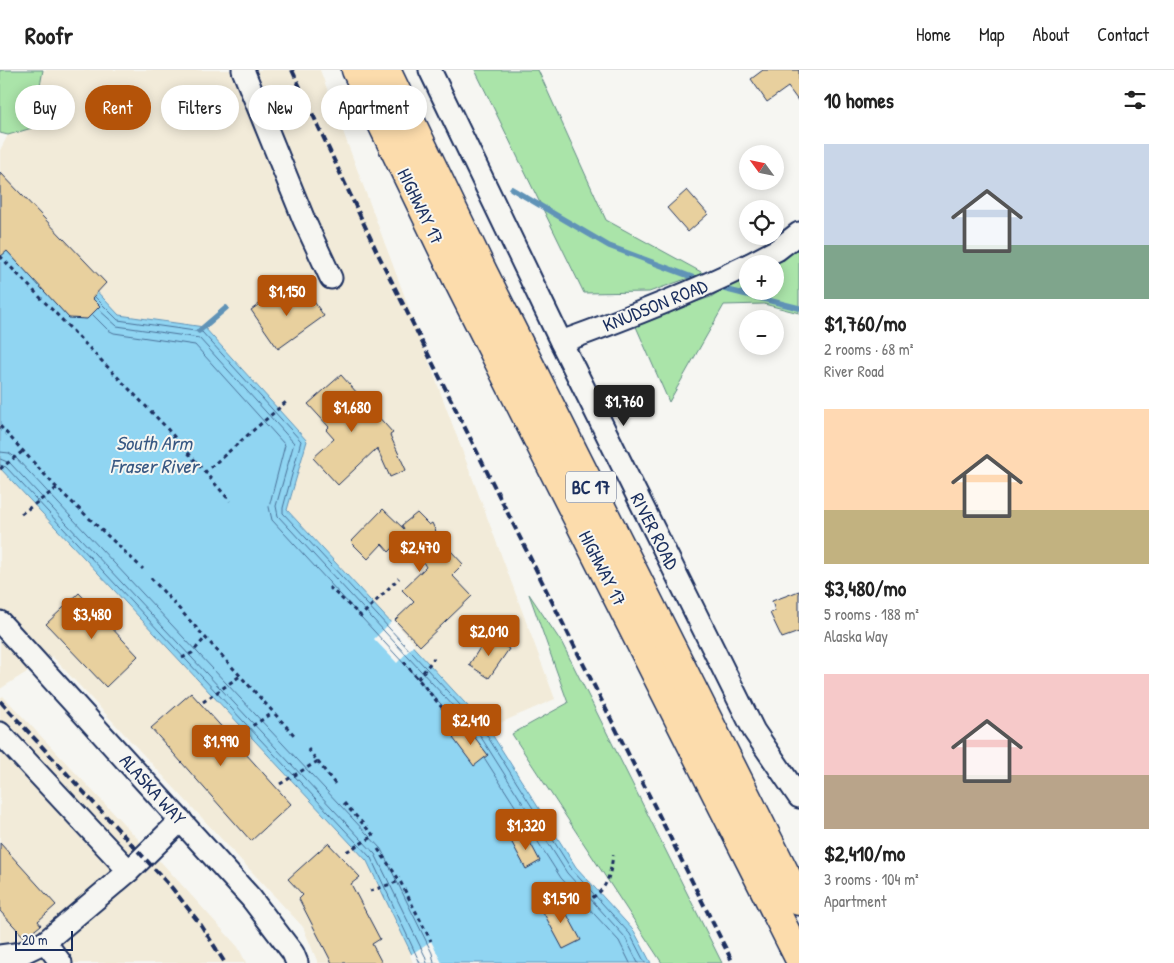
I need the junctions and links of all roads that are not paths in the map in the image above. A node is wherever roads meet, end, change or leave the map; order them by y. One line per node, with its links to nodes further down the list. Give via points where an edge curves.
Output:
1 (243, 70): 8 (street)
2 (356, 70): 18 (highway, HIGHWAY 17 / BC 17)
3 (386, 70): 15 (highway, HIGHWAY 17 / BC 17, via 483,272)
4 (430, 70): 9 (street, RIVER ROAD)
5 (799, 233): 6 (street, KNUDSON ROAD)
6 (767, 255)
7 (739, 269): 9 (street, KNUDSON ROAD, via 617,323)
8 (331, 278)
9 (561, 342): 12 (street, RIVER ROAD, via 754,731)
10 (0, 622): 13 (street, ALASKA WAY)
11 (0, 733): 14 (street)
12 (799, 797)
13 (181, 820): 14 (street); 20 (street, ALASKA WAY, via 251,898 293,953)
14 (129, 871): 16 (street)
15 (799, 901)
16 (44, 942): 17 (street, via 22,953); 19 (street)
17 (0, 956)
18 (799, 958)
19 (61, 963)
20 (297, 963)

